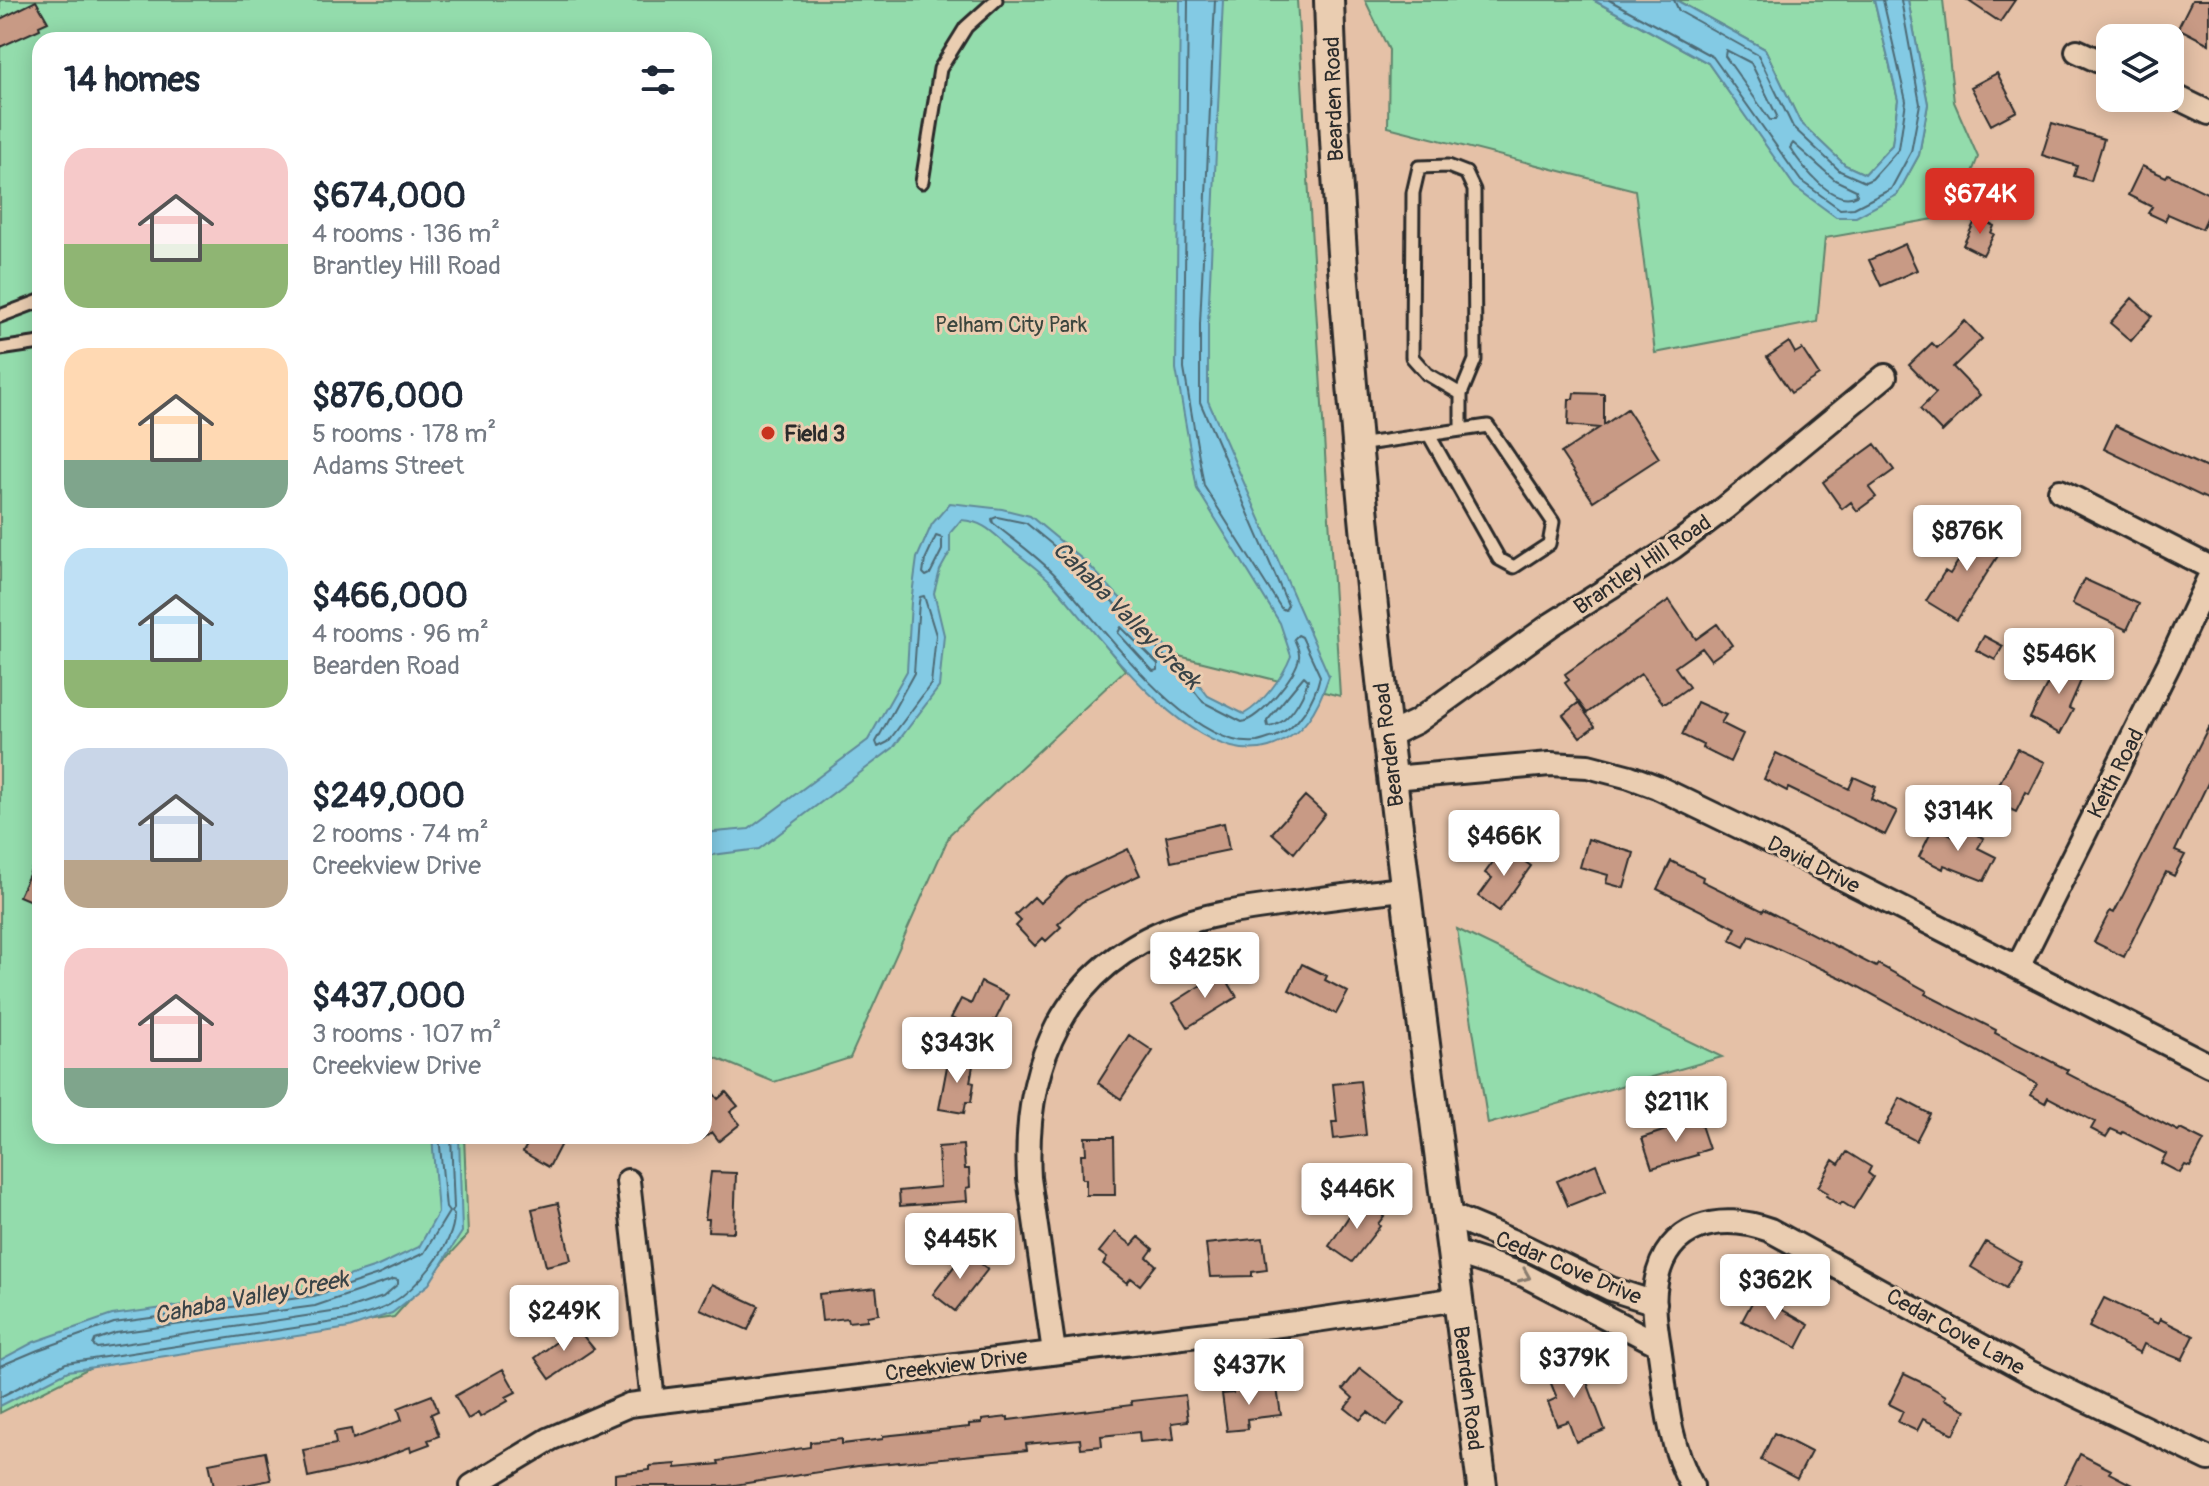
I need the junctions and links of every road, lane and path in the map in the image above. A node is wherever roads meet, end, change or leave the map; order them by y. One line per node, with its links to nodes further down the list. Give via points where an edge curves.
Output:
1 (996, 0): 7 (lane, via 966,27 940,69)
2 (1329, 0): 16 (street, Bearden Road, via 1342,278)
3 (2077, 51): 4 (street)
4 (2096, 60)
5 (2184, 101): 6 (street)
6 (2209, 113)
7 (922, 182)
8 (32, 304): 9 (lane)
9 (0, 316)
10 (32, 344): 11 (lane)
11 (0, 349)
12 (1885, 376): 20 (street, Brantley Hill Road, via 1672,548 1552,624 1416,722)
13 (1461, 394): 13 (lane, via 1475,360 1474,190 1466,173 1448,166 1419,167 1413,193 1412,357 1427,374); 14 (lane)
14 (1461, 430): 15 (lane); 15 (lane, via 1488,426 1553,522 1549,544 1514,567 1499,559)
15 (1429, 435): 16 (lane)
16 (1358, 445): 20 (street, Bearden Road)
17 (2060, 491): 18 (street)
18 (2209, 567)
19 (2209, 578): 23 (street, Keith Road)
20 (1387, 736): 21 (street, Bearden Road)
21 (1393, 778): 22 (street, Bearden Road); 23 (street, David Drive, via 1550,764 1588,766 1630,777)
22 (1405, 889): 26 (street, Bearden Road); 31 (street, via 1226,913 1177,926 1107,964 1076,996 1040,1063 1027,1151)
23 (2018, 967): 24 (street, David Drive)
24 (2209, 1065)
25 (628, 1181): 32 (street)
26 (1447, 1214): 27 (street, Bearden Road); 29 (street, Cedar Cove Drive, via 1611,1289)
27 (1451, 1251): 28 (street, Bearden Road); 30 (street, Cedar Cove Drive, one-way to 30, via 1524,1275)
28 (1458, 1299): 31 (street, Creekview Drive); 35 (street, Bearden Road)
29 (1655, 1303): 30 (street, Cedar Cove Drive); 33 (street, Cedar Cove Lane, via 1661,1265 1673,1245 1709,1222 1751,1223 2029,1372)
30 (1658, 1344): 36 (street, Cedar Cove Drive, via 1674,1447)
31 (1054, 1352): 32 (street, Creekview Drive)
32 (653, 1401): 34 (street, Creekview Drive, via 590,1420)
33 (2209, 1459)
34 (472, 1486)
35 (1482, 1486)
36 (1692, 1486)

